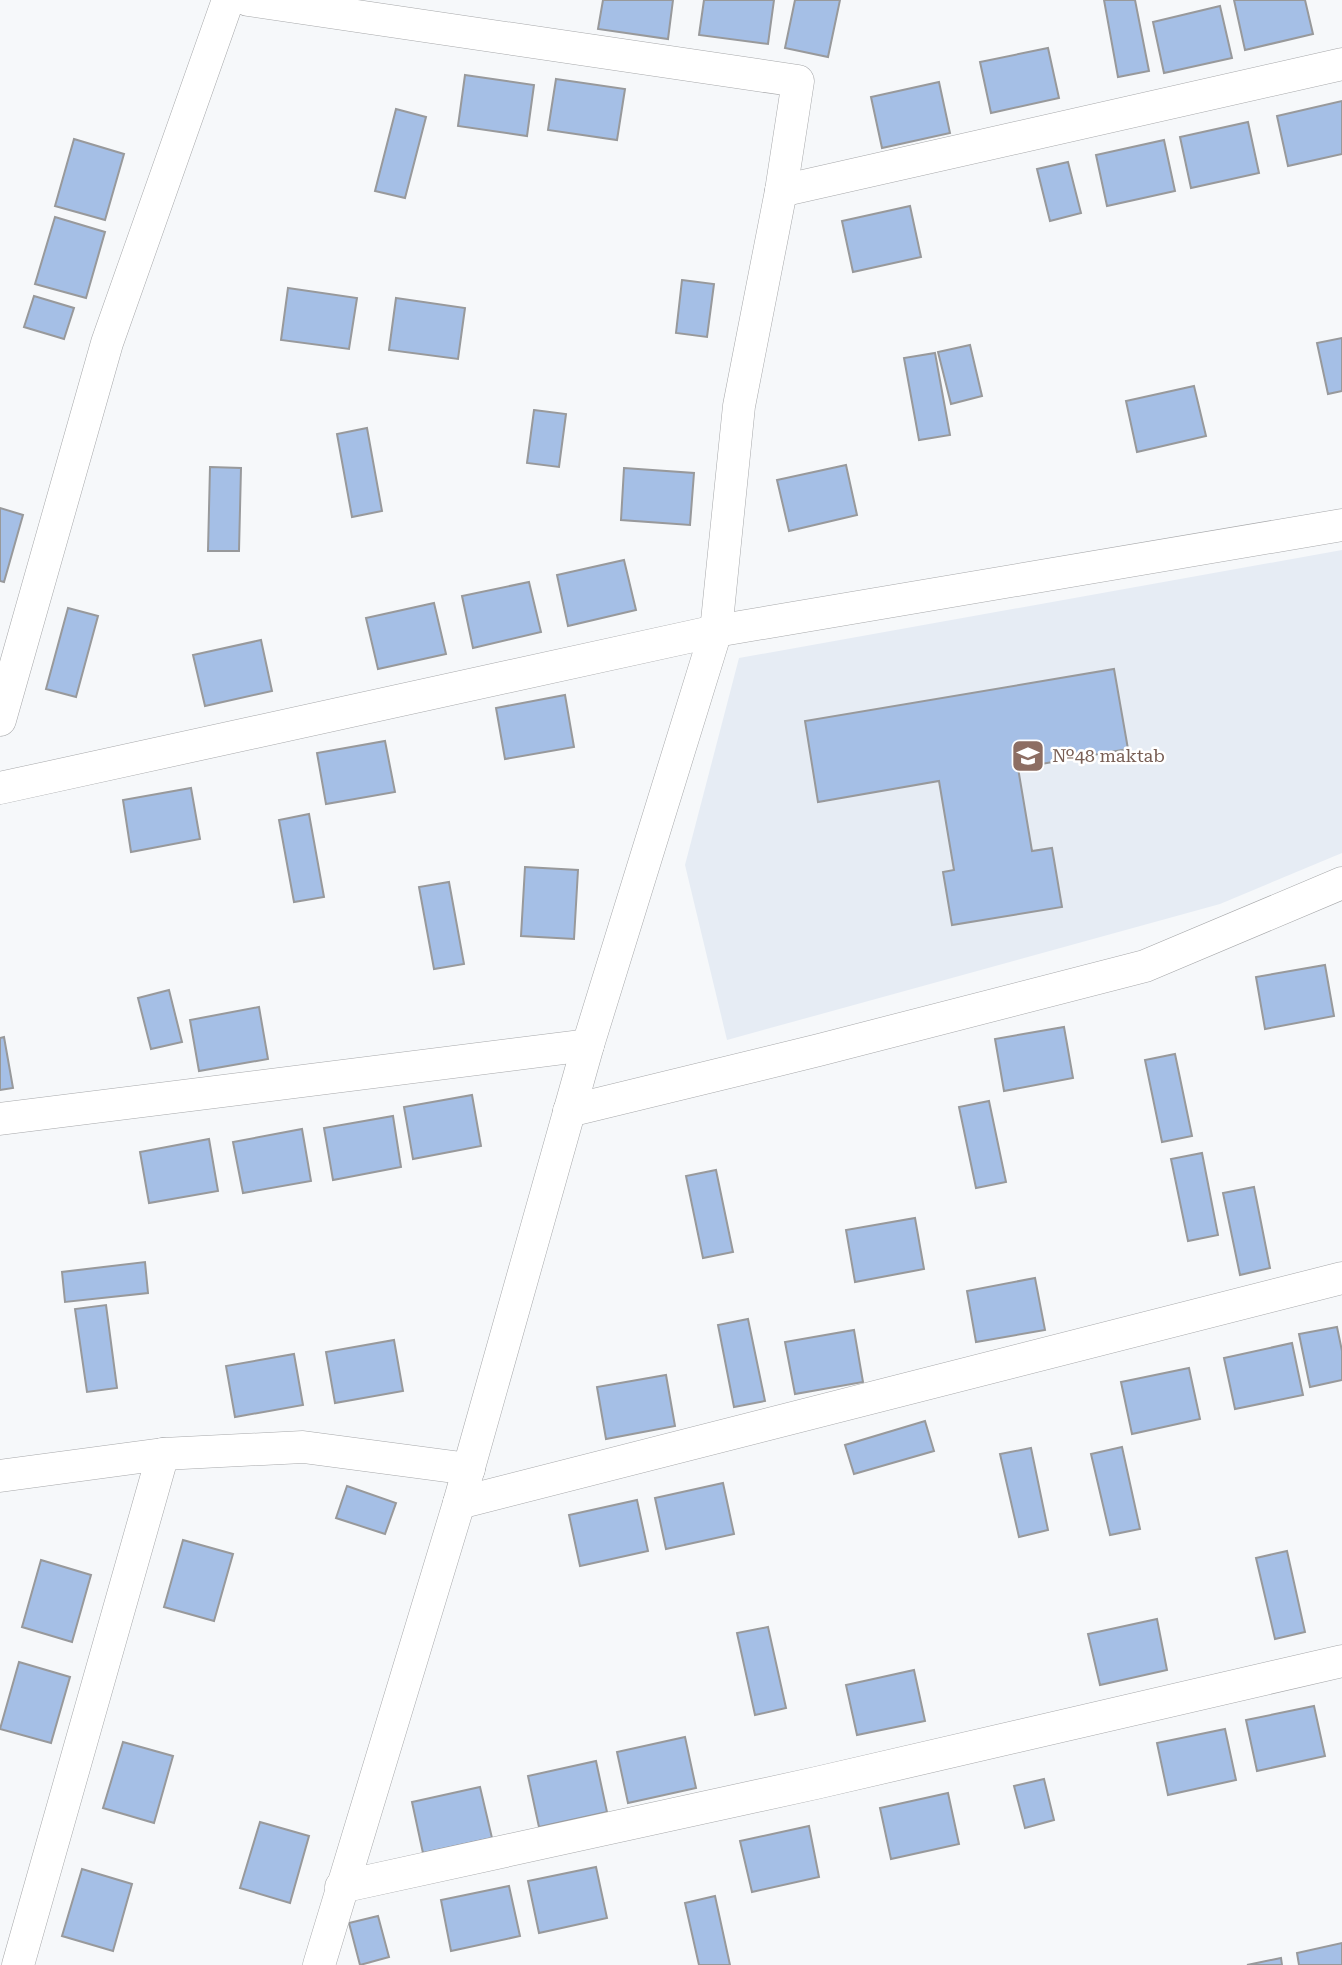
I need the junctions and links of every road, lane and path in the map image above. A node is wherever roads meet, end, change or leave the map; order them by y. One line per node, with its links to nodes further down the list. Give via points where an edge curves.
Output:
1 (228, 0): 7 (street, via 107,343)
2 (248, 0): 4 (street, via 798,81)
3 (1342, 64): 4 (street)
4 (781, 191): 6 (street, via 739,405)
5 (1342, 524): 6 (street)
6 (716, 631): 8 (street); 10 (street)
7 (0, 720)
8 (0, 788)
9 (1342, 883): 11 (street, via 1145,966)
10 (588, 1045): 11 (street); 12 (street)
11 (569, 1111): 15 (street)
12 (0, 1119)
13 (1342, 1278): 17 (street)
14 (163, 1454): 15 (street, via 303,1447); 16 (street); 20 (street)
15 (469, 1469): 17 (street)
16 (0, 1476)
17 (459, 1503): 19 (street)
18 (1342, 1661): 19 (street)
19 (341, 1887): 21 (street)
20 (18, 1965)
21 (319, 1965)

